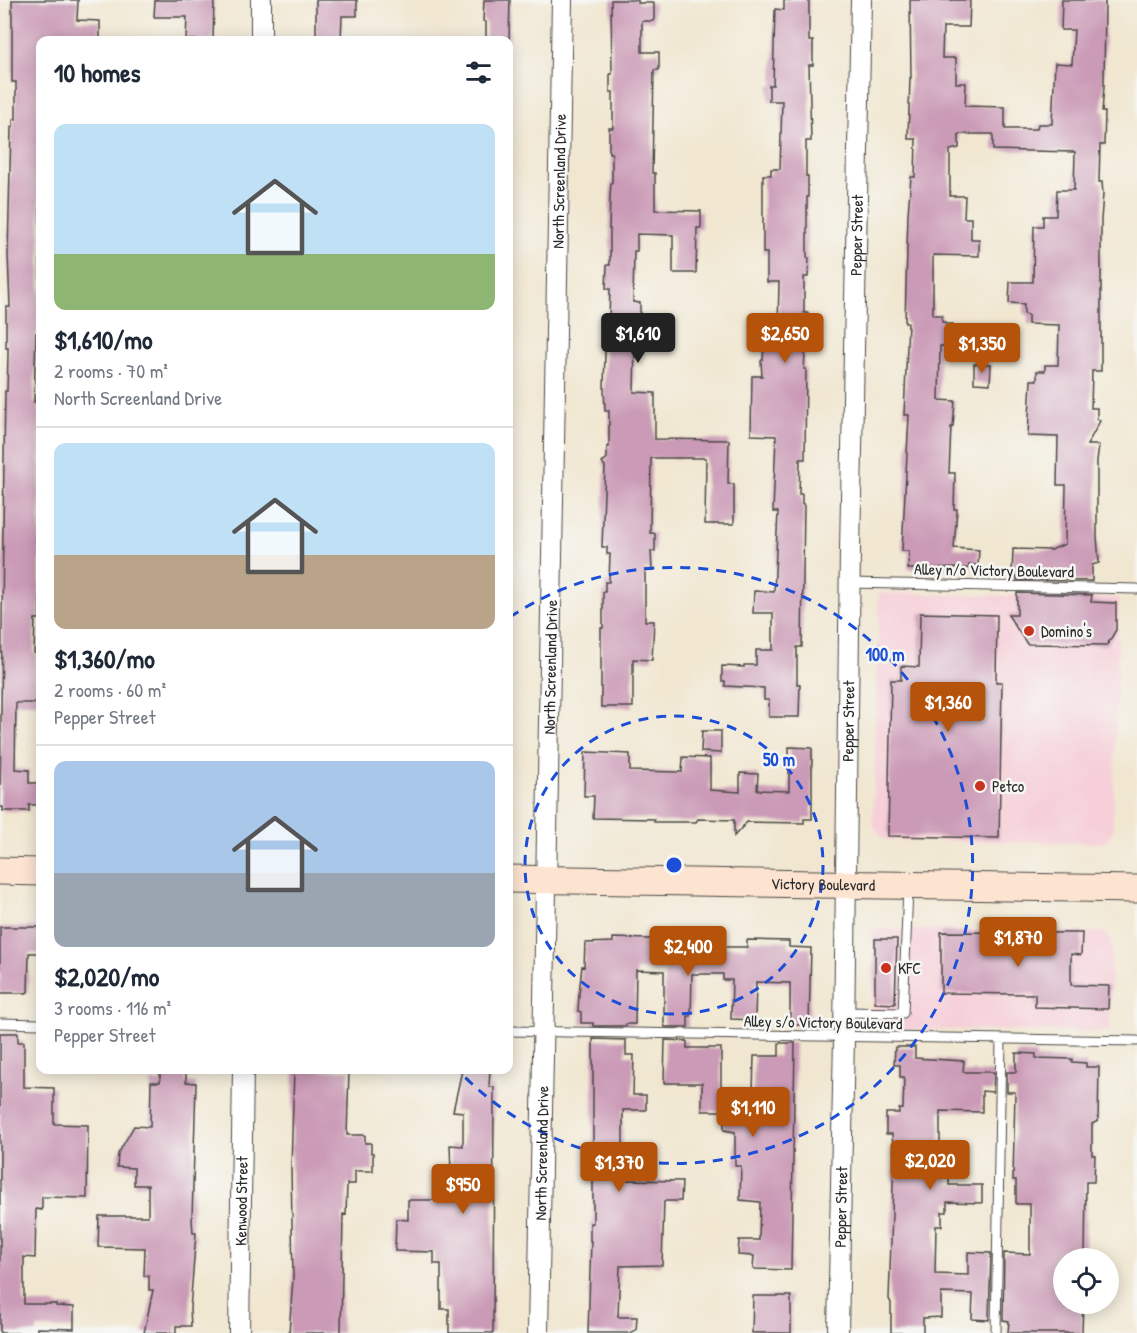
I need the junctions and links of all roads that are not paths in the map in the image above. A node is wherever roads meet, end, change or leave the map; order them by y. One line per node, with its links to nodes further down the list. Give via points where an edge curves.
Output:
1 (261, 0): 4 (street)
2 (562, 0): 10 (street, North Screenland Drive)
3 (861, 0): 5 (street, Pepper Street)
4 (261, 36)
5 (850, 583): 6 (lane, Alley n/o Victory Boulevard); 11 (street, Pepper Street)
6 (1137, 589)
7 (0, 871): 8 (main road)
8 (36, 872)
9 (513, 879): 10 (main road, Victory Boulevard)
10 (546, 880): 11 (main road, Victory Boulevard); 18 (street, North Screenland Drive)
11 (846, 885): 12 (main road, Victory Boulevard); 14 (street, Pepper Street)
12 (908, 886): 13 (main road, Victory Boulevard); 14 (lane, via 903,1013)
13 (1137, 889)
14 (845, 1012): 19 (street, Pepper Street)
15 (0, 1023): 16 (lane)
16 (36, 1023)
17 (513, 1032): 18 (lane, Alley s/o Victory Boulevard)
18 (543, 1032): 19 (lane, Alley s/o Victory Boulevard); 24 (street, North Screenland Drive)
19 (844, 1037): 20 (lane, Alley s/o Victory Boulevard); 25 (street, Pepper Street)
20 (1001, 1040): 21 (lane, Alley s/o Victory Boulevard); 26 (lane)
21 (1137, 1041)
22 (243, 1074): 23 (street, Kenwood Street)
23 (239, 1333)
24 (538, 1333)
25 (838, 1333)
26 (996, 1333)

